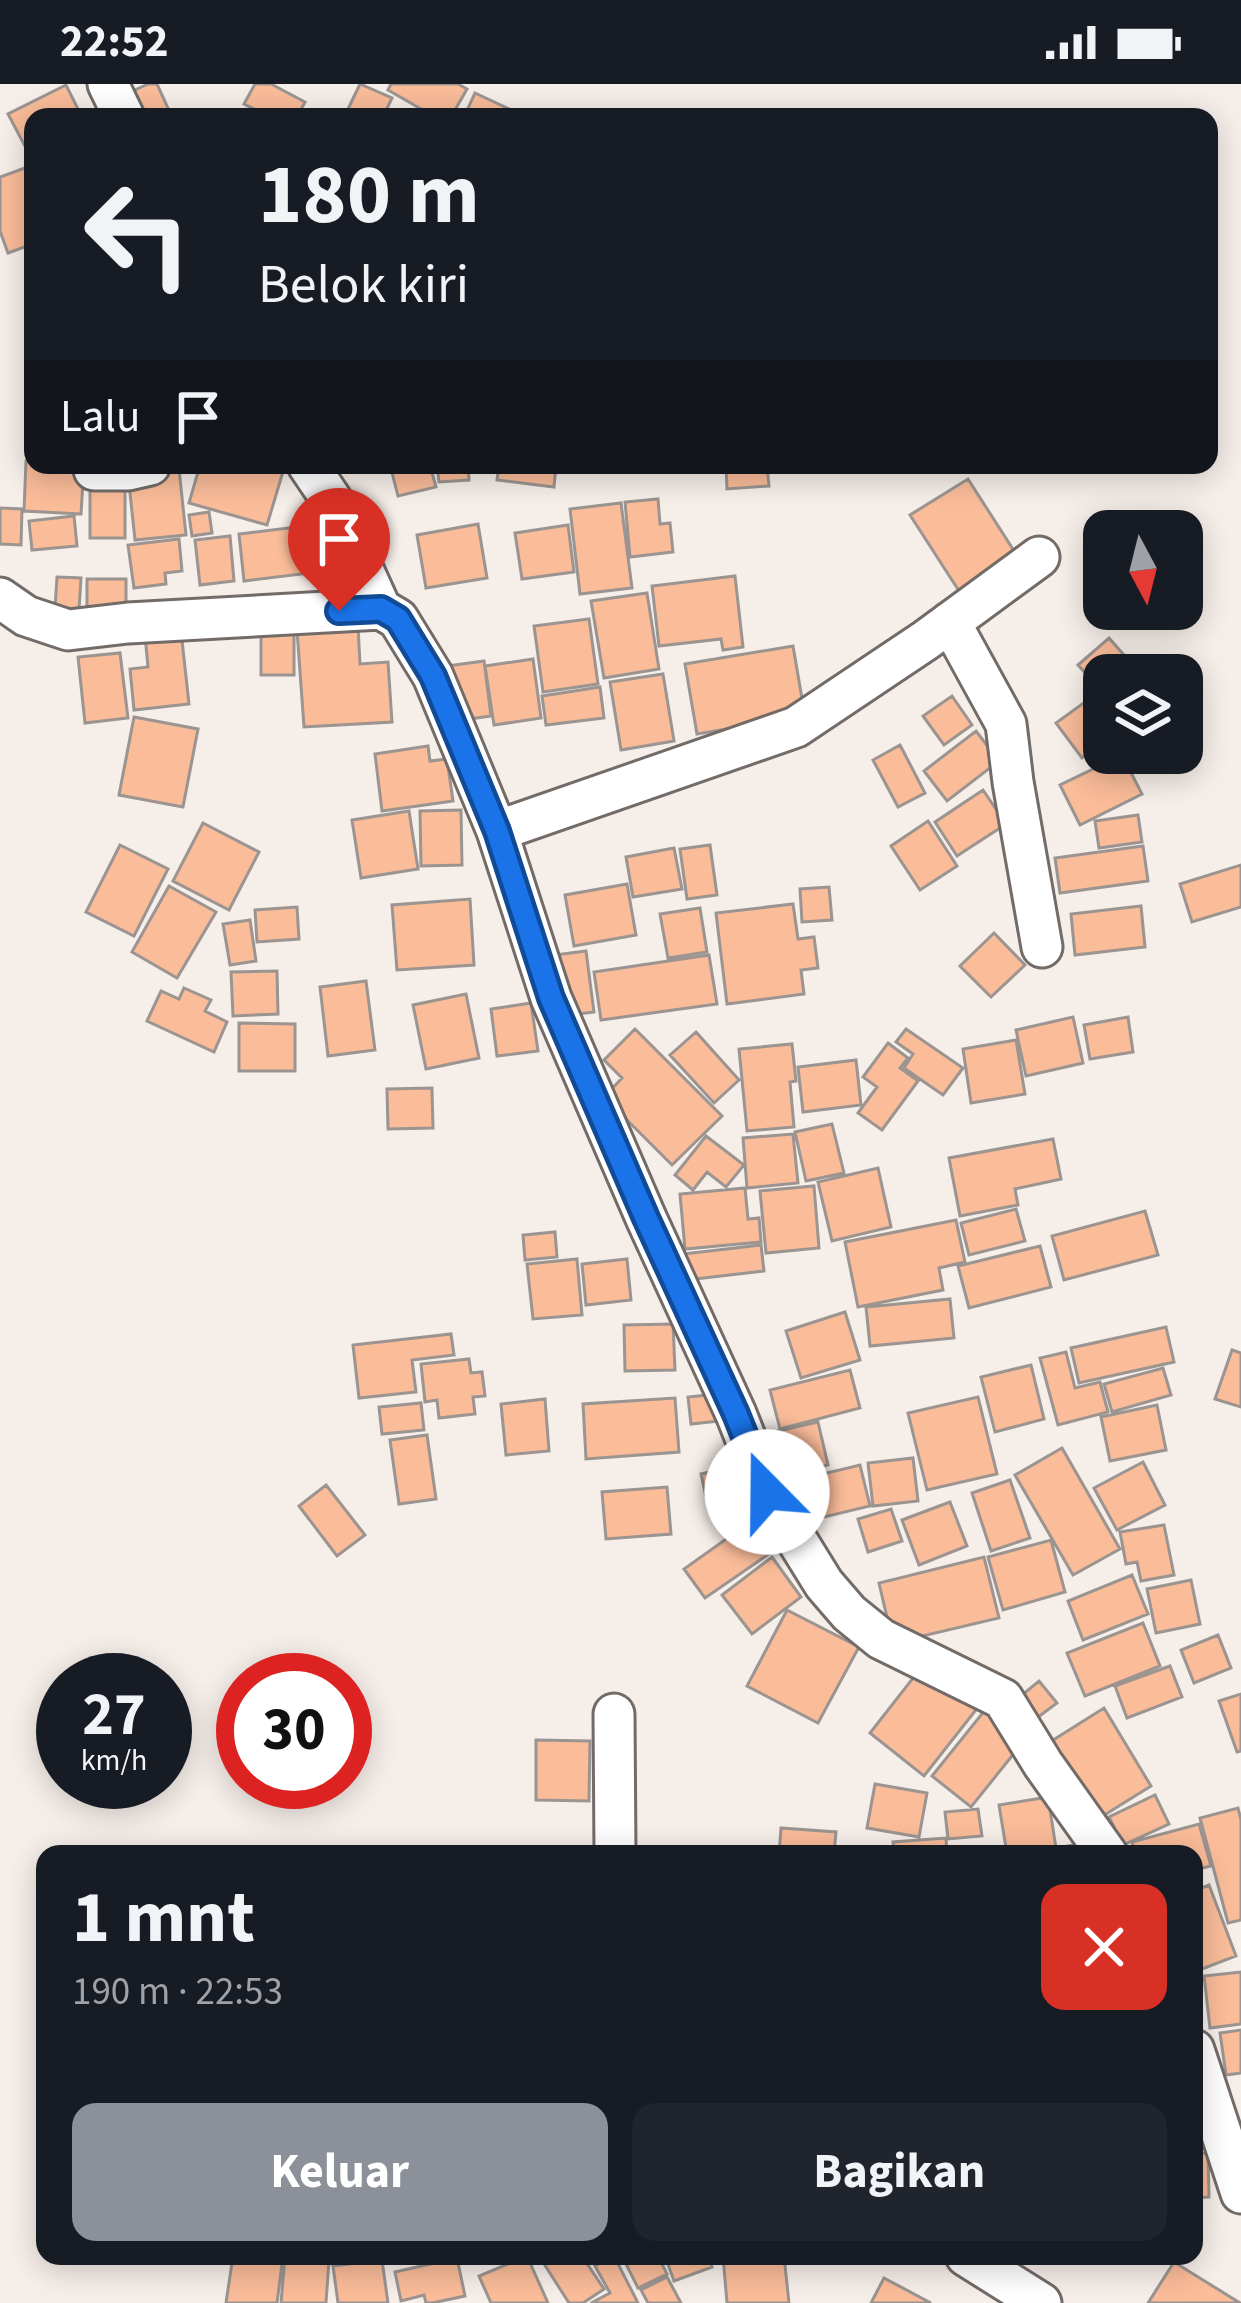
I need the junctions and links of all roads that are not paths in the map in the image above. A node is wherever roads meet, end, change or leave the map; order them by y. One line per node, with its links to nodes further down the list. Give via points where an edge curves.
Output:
1 (314, 474): 4 (street)
2 (1039, 557): 5 (street)
3 (0, 598): 4 (street, via 68,630)
4 (381, 609): 6 (street, via 398,619 433,676)
5 (950, 622): 6 (street, via 796,727); 7 (street, via 1006,724)
6 (497, 831): 10 (street, via 551,998 767,1492 848,1613 881,1639 1003,1700)
7 (1042, 947)
8 (614, 1714): 9 (street)
9 (615, 1845)
10 (1101, 1845)
11 (1203, 2077): 12 (street)
12 (1241, 2193)
13 (980, 2265): 14 (street)
14 (1041, 2303)

